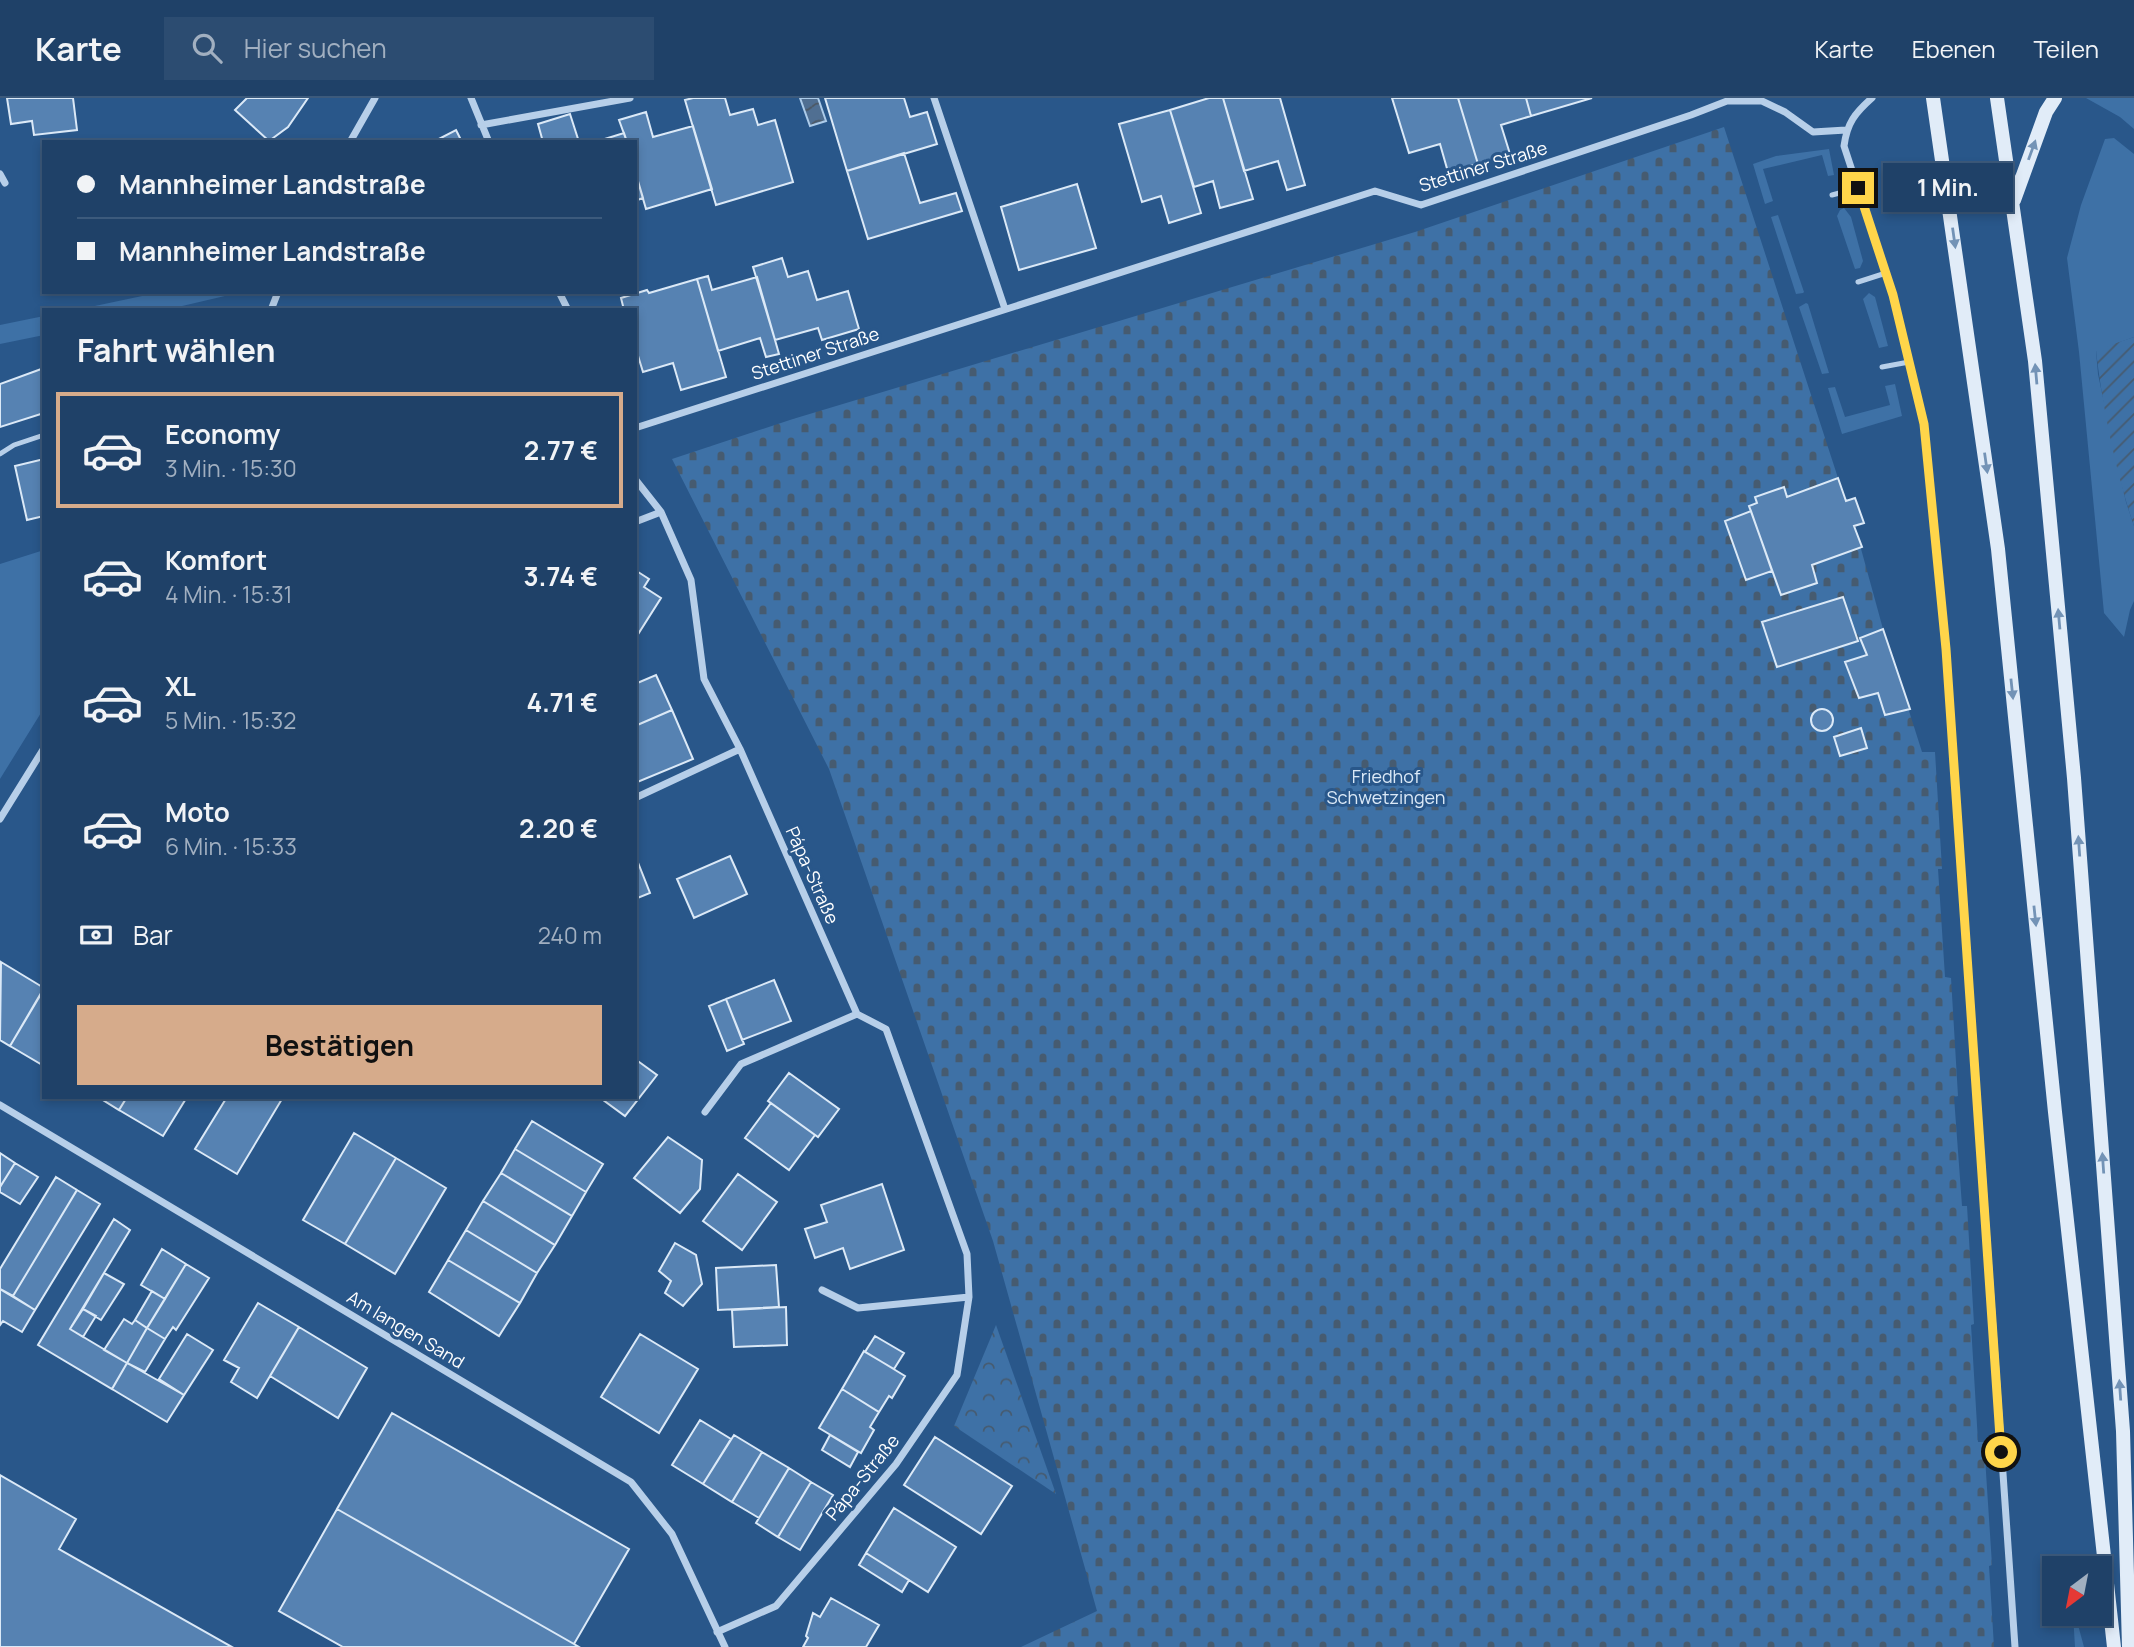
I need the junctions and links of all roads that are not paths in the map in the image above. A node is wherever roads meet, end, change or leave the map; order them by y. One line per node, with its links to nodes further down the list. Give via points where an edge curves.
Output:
1 (375, 98): 12 (street)
2 (471, 98): 10 (street)
3 (630, 98): 10 (street)
4 (934, 98): 21 (street)
5 (1872, 98): 11 (street, via 1854,114)
6 (1933, 98): 42 (main road, one-way to 42, via 1998,549)
7 (1997, 98): 18 (main road)
8 (2055, 98): 18 (main road, one-way to 8)
9 (1762, 99): 11 (street, Stettiner Straße, via 1813,132); 21 (street, Stettiner Straße, via 1727,101 1421,205 1375,191)
10 (481, 125): 13 (street)
11 (1846, 130): 16 (street, via 1844,146)
12 (352, 140)
13 (488, 140)
14 (0, 174): 15 (street)
15 (5, 183)
16 (1858, 188): 17 (lane); 19 (street)
17 (1832, 195)
18 (2012, 204): 43 (main road, one-way to 18, via 2123,1431 2074,778 2035,361)
19 (1886, 273): 20 (lane); 22 (street)
20 (1858, 282)
21 (1005, 309): 24 (street, Stettiner Straße)
22 (1909, 362): 23 (lane); 41 (street, via 1924,424 1946,649)
23 (1882, 367)
24 (637, 427)
25 (42, 436): 26 (lane)
26 (0, 454)
27 (637, 482): 28 (street, Pápa-Straße)
28 (661, 512): 29 (street); 30 (street, Pápa-Straße, via 691,580 704,679)
29 (637, 521)
30 (740, 749): 32 (street); 34 (street, Pápa-Straße)
31 (42, 751): 33 (street)
32 (637, 796)
33 (0, 819)
34 (857, 1014): 36 (street, via 741,1064); 38 (street, Pápa-Straße, via 886,1029 967,1254)
35 (0, 1105): 39 (street, Am langen Sand, via 631,1482 672,1534)
36 (705, 1112)
37 (822, 1290): 38 (street, via 858,1308)
38 (970, 1297): 39 (street, Pápa-Straße, via 957,1375 896,1464 776,1605)
39 (717, 1632): 40 (street, Am langen Sand)
40 (725, 1647)
41 (2015, 1647)
42 (2114, 1647)
43 (2129, 1647)

